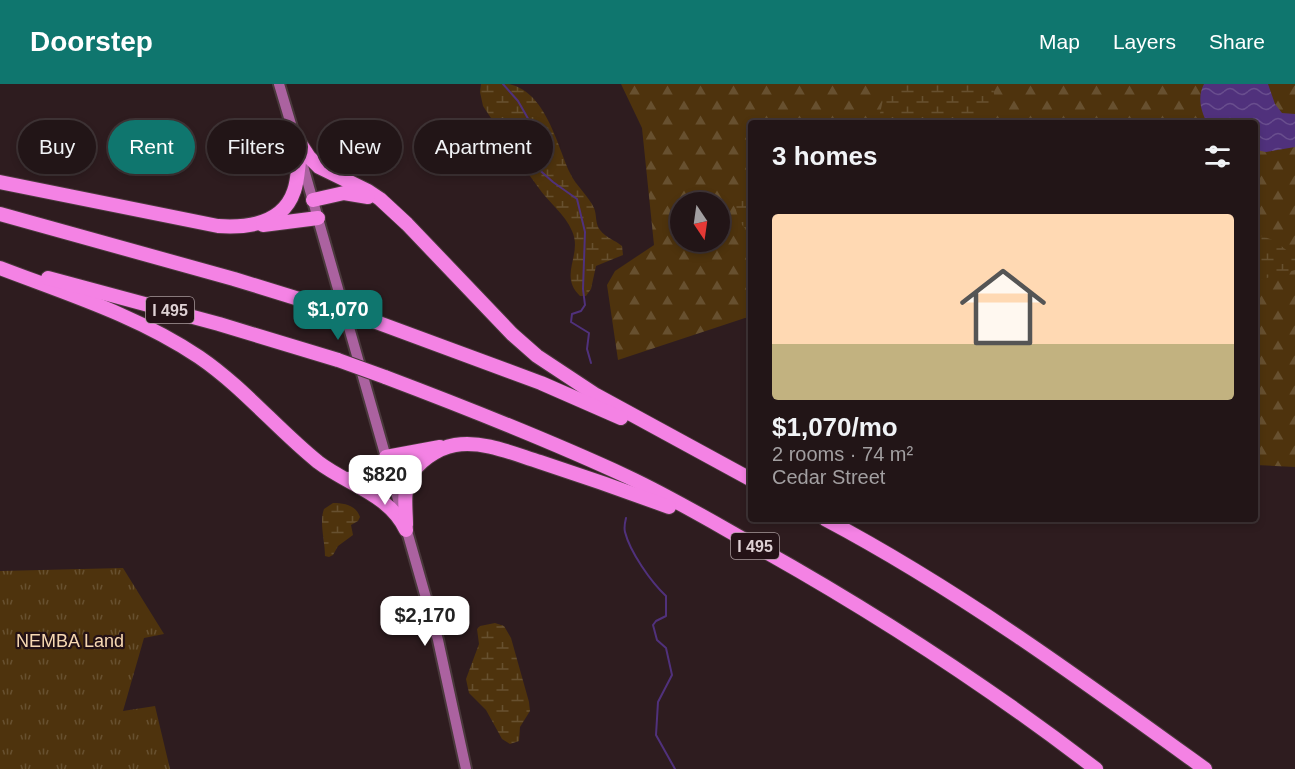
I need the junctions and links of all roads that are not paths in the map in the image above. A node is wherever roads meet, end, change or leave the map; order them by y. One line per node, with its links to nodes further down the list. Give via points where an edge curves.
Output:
1 (279, 84): 2 (main road)
2 (290, 120)
3 (306, 152): 8 (highway, via 319,167 368,191)
4 (297, 174): 11 (highway, via 290,202 279,213)
5 (306, 174): 7 (main road)
6 (0, 182): 11 (highway, via 218,226)
7 (313, 200): 8 (highway, via 347,193 366,196); 10 (main road)
8 (389, 207): 15 (highway, via 537,356 596,395)
9 (0, 214): 15 (highway, bridge, via 368,319 541,383)
10 (318, 218): 11 (highway); 14 (main road)
11 (250, 226)
12 (0, 267): 17 (highway, via 139,322 176,342 228,380); 20 (highway, I 495, bridge, via 164,308 338,360 468,409 629,478)
13 (453, 445): 14 (highway); 20 (highway, via 504,450); 21 (highway, via 425,460 411,476 406,490)
14 (386, 457): 16 (main road)
15 (729, 469): 18 (highway)
16 (390, 474): 17 (highway, via 365,480); 21 (main road)
17 (337, 476): 21 (highway, via 387,504)
18 (748, 478)
19 (830, 522): 24 (highway, via 910,566 1028,643)
20 (721, 526): 23 (highway, I 495, via 886,622)
21 (406, 530): 22 (main road, via 440,650)
22 (466, 769)
23 (1096, 769)
24 (1205, 769)

